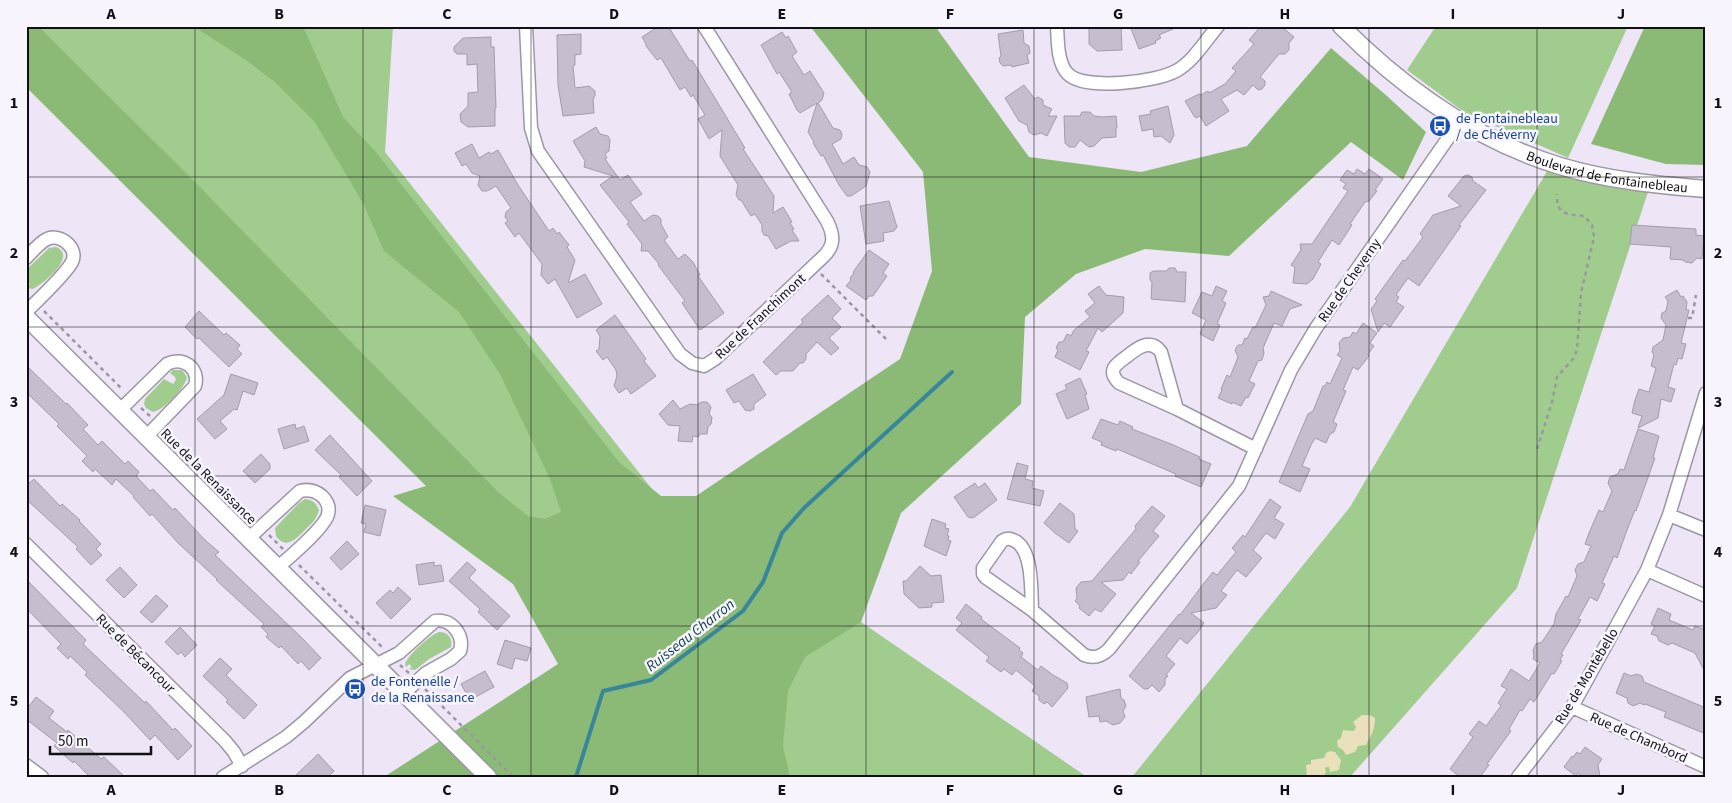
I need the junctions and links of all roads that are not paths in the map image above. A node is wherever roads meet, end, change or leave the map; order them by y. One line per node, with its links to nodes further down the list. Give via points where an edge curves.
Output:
1 (526, 26): 2 (street, Rue de Franchimont, via 531,128 538,151 671,342 686,360 699,366 710,363 813,266 832,246 833,240 830,228)
2 (704, 26)
3 (1057, 26): 4 (street, via 1060,58 1067,74 1076,80 1098,83 1158,77 1177,70)
4 (1218, 26)
5 (1341, 26): 6 (street, Boulevard de Fontainebleau, via 1374,59)
6 (1460, 121): 7 (street, Boulevard de Fontainebleau, via 1518,151 1561,167 1602,176); 15 (street, Rue de Cheverny, via 1316,328 1291,370)
7 (1706, 189)
8 (26, 258): 9 (street, via 48,239 57,238 68,244 74,257 73,262)
9 (26, 312)
10 (26, 317): 13 (street, Rue de la Renaissance)
11 (1706, 393): 16 (street, Rue de Montebello)
12 (1177, 409): 12 (street, via 1161,352 1156,347 1148,344 1139,347 1115,366 1113,374 1116,380); 15 (street)
13 (120, 410): 14 (street, Rue de la Renaissance); 14 (street, Rue de la Renaissance, via 167,364 176,360 190,366 195,373 195,386)
14 (146, 437): 18 (street, Rue de la Renaissance)
15 (1256, 449): 23 (street, Rue de Cheverny, via 1234,493 1102,656 1091,657 1080,652)
16 (1669, 514): 17 (street); 21 (street, Rue de Montebello)
17 (1706, 530)
18 (255, 532): 20 (street, Rue de la Renaissance); 20 (street, Rue de la Renaissance, via 300,491 311,490 324,498 328,517)
19 (26, 544): 28 (street, Rue de Bécancour, via 224,740)
20 (284, 562): 24 (street, Rue de la Renaissance)
21 (1647, 570): 22 (street); 26 (street, Rue de Montebello)
22 (1706, 596)
23 (1032, 610): 23 (street, Rue de Cheverny, via 1026,552 1011,539 1006,539 985,564 983,574)
24 (376, 664): 25 (street, Rue de la Renaissance); 25 (street, via 407,646 435,622 445,622 453,627 461,638 460,650 451,659 426,672); 28 (street, via 350,678 291,733)
25 (404, 693): 32 (street, Rue de la Renaissance)
26 (1572, 706): 29 (street, Rue de Chambord); 33 (street, Rue de Montebello)
27 (26, 765): 30 (street)
28 (242, 766): 31 (street)
29 (1706, 767)
30 (42, 777)
31 (223, 777)
32 (488, 777)
33 (1518, 777)

